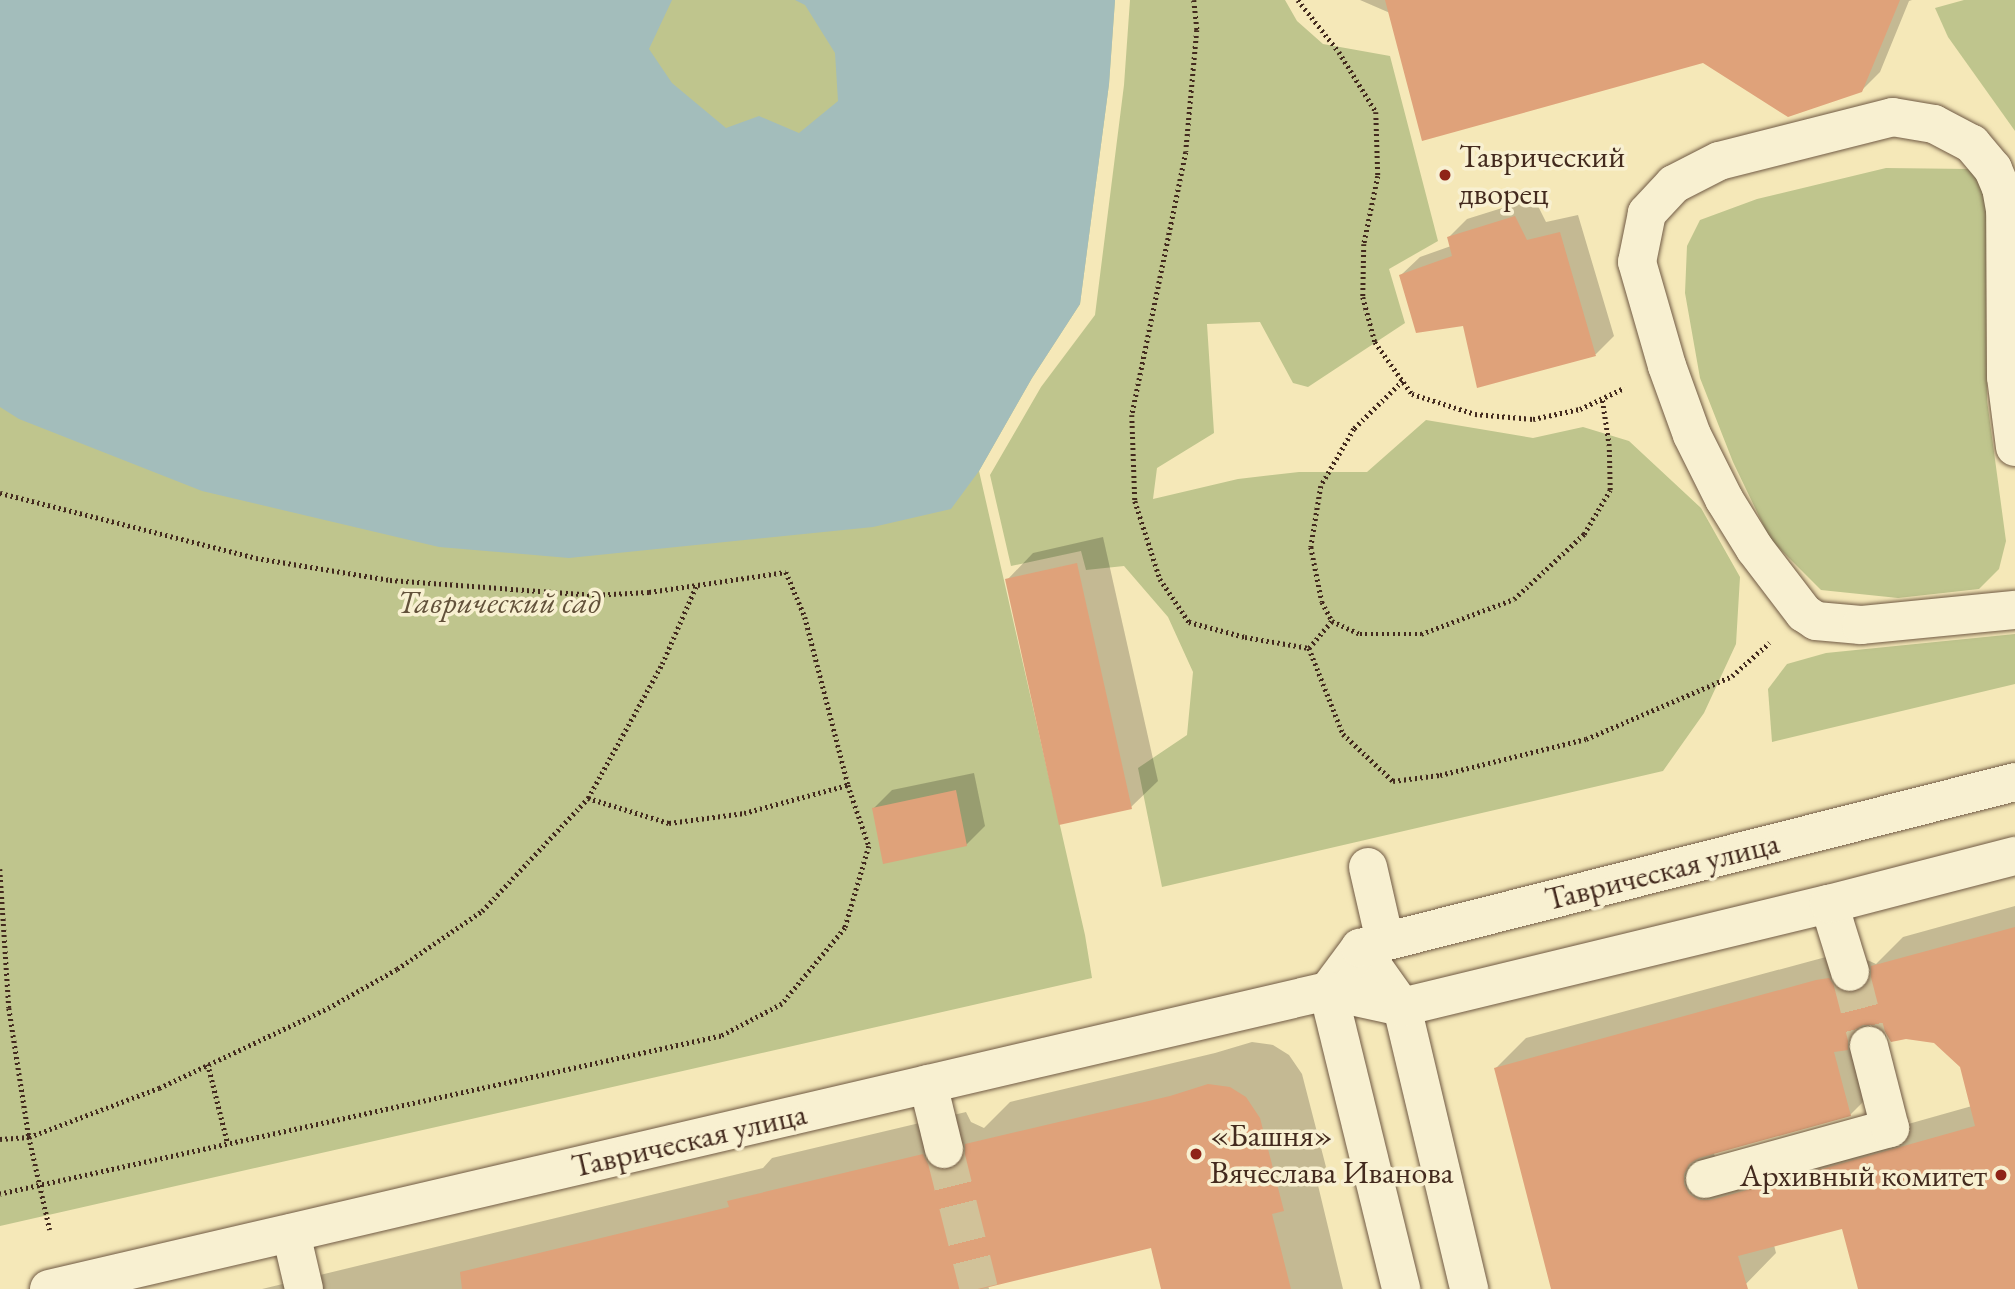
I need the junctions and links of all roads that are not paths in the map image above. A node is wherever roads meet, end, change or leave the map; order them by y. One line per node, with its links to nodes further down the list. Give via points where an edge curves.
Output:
1 (2008, 186): 2 (street, via 2006,377); 3 (street, via 1972,144 1934,124 1893,117 1719,161 1674,184 1647,213 1637,262 1692,435 1755,549 1804,613 1816,621 1861,625)
2 (2015, 447)
3 (2015, 610)
4 (2015, 782): 8 (street, Таврическая улица)
5 (2015, 856): 7 (street, Таврическая улица)
6 (1368, 867): 8 (street)
7 (1829, 904): 9 (street); 11 (street, Таврическая улица)
8 (1373, 945): 10 (street); 11 (street)
9 (1850, 972)
10 (1328, 991): 11 (street, Таврическая улица); 13 (street, Таврическая улица); 19 (street)
11 (1402, 1007): 20 (street)
12 (1869, 1046): 15 (street, via 1890,1128)
13 (928, 1084): 14 (street); 16 (street, Таврическая улица)
14 (944, 1149)
15 (1705, 1179)
16 (291, 1233): 17 (street, Таврическая улица); 18 (street)
17 (49, 1289)
18 (304, 1289)
19 (1401, 1289)
20 (1469, 1289)

